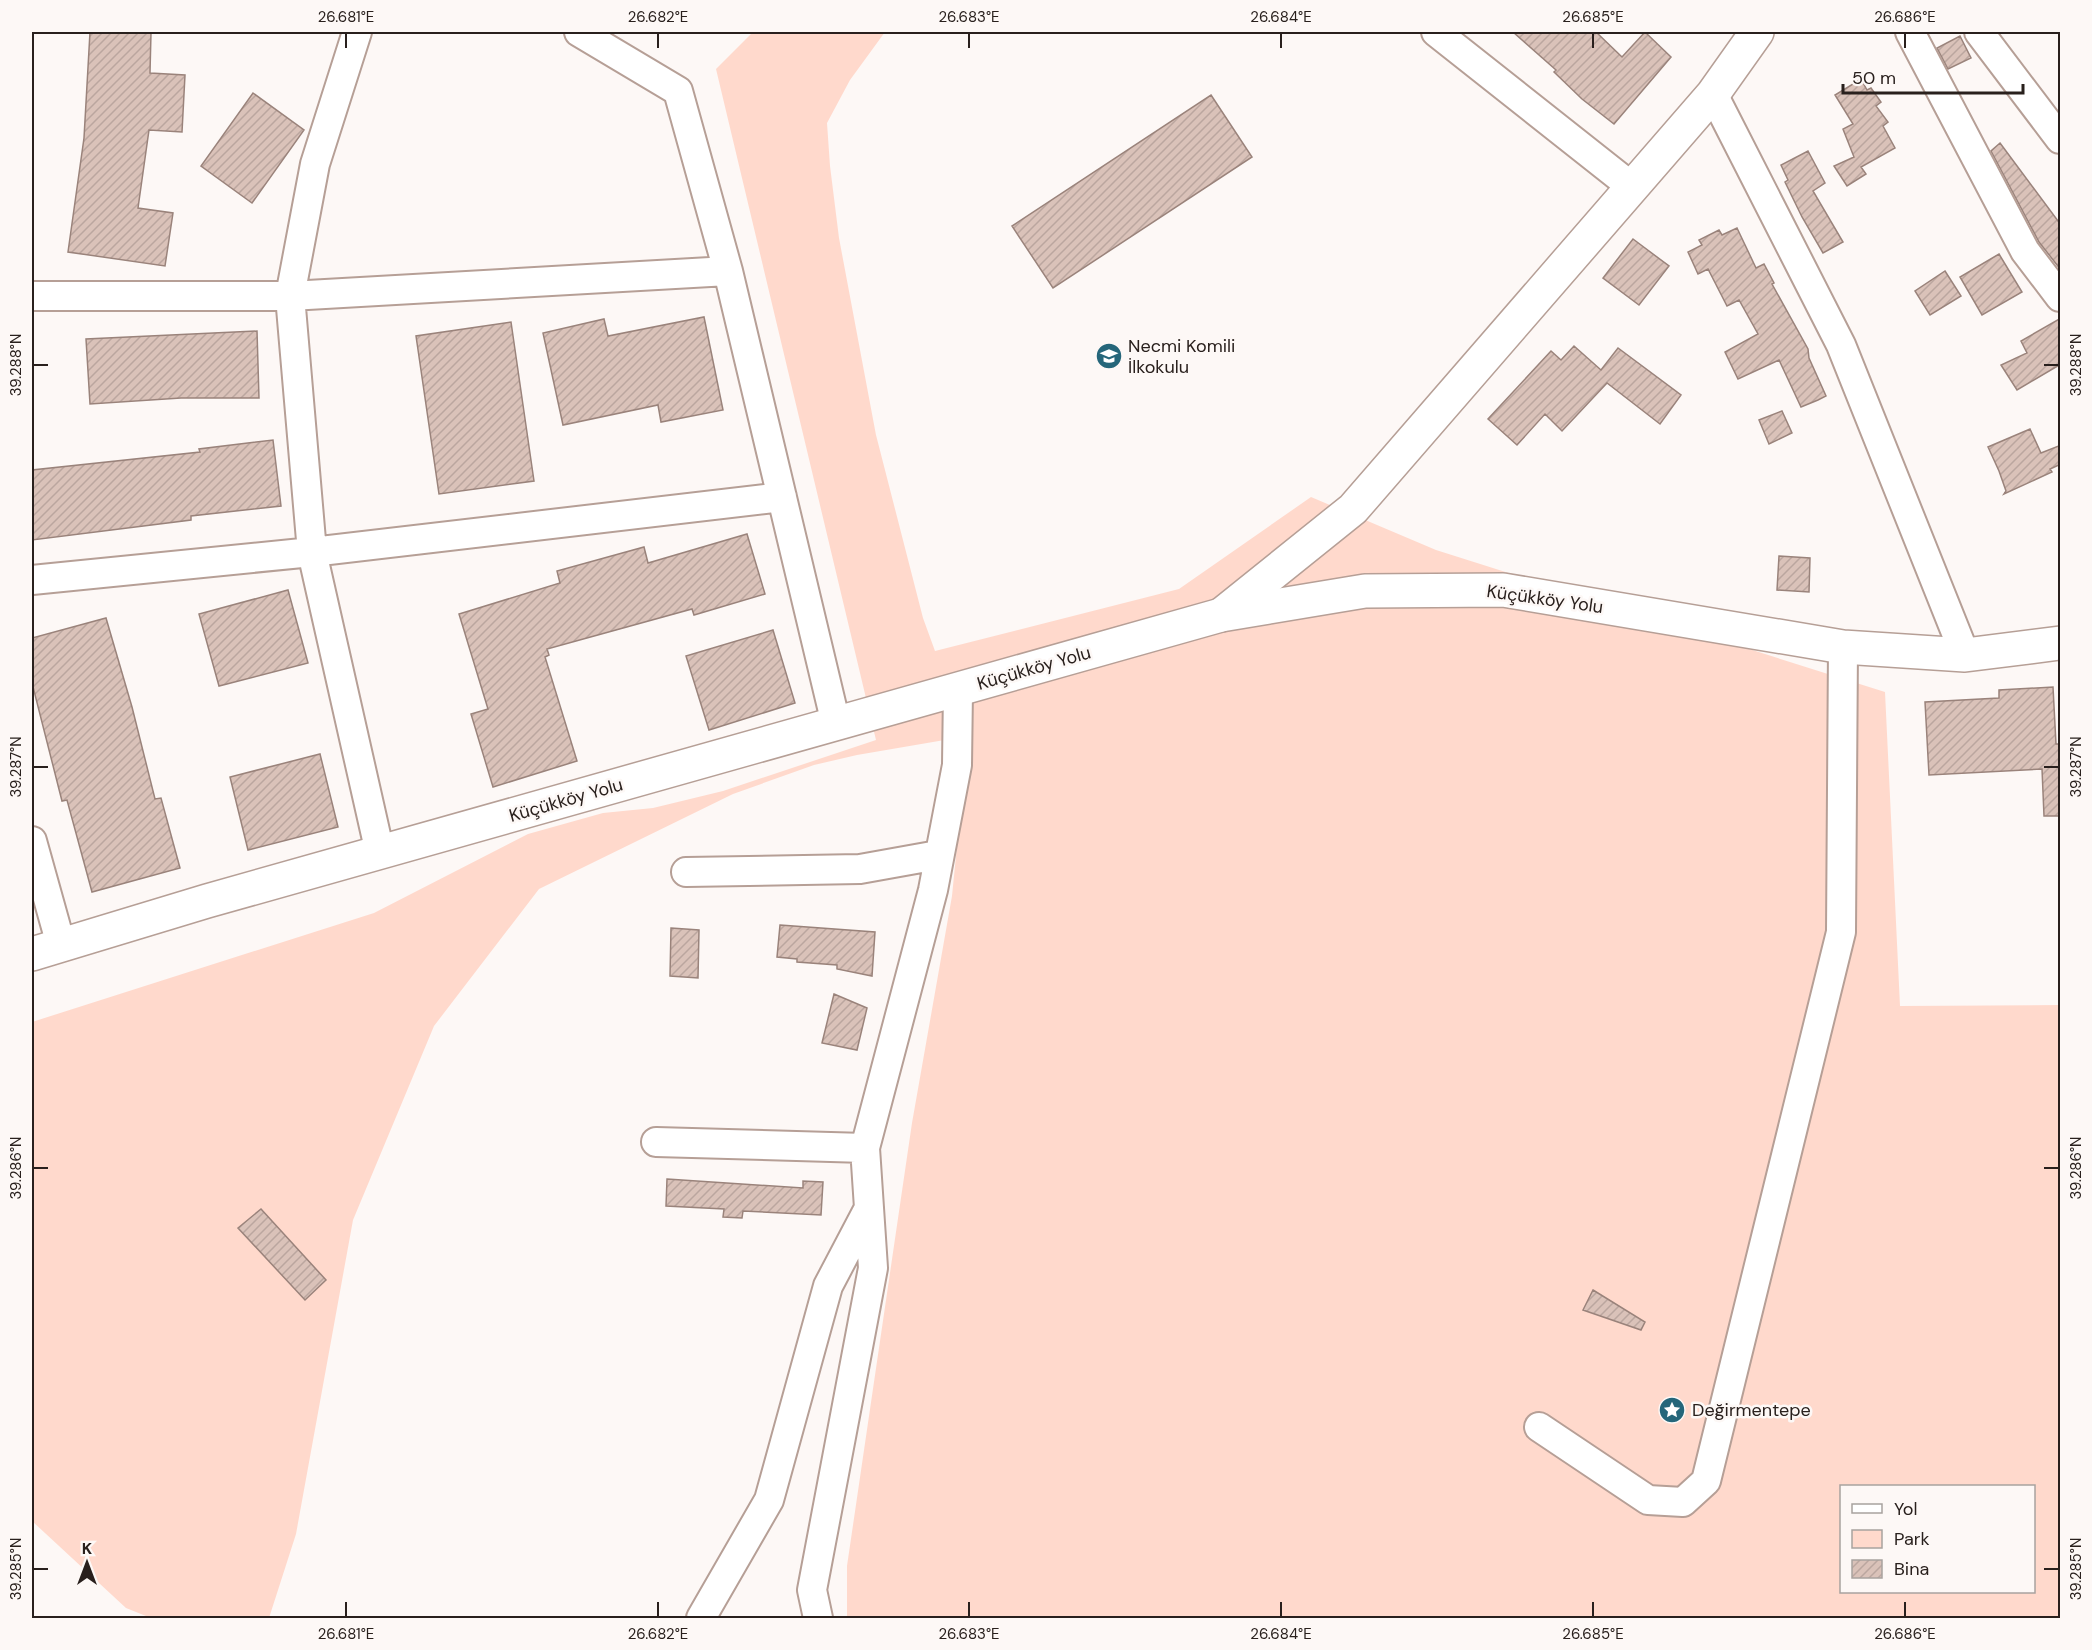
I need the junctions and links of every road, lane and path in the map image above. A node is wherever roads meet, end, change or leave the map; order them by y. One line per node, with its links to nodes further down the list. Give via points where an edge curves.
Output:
1 (357, 32): 12 (street, via 315,164)
2 (579, 32): 10 (street, via 678,91)
3 (1436, 32): 9 (street)
4 (1757, 32): 7 (main road)
5 (1910, 32): 13 (street, via 2025,251)
6 (1978, 32): 8 (street)
7 (1713, 94): 9 (main road); 20 (street, via 1841,345)
8 (2061, 139)
9 (1632, 187): 17 (main road, via 1353,509)
10 (728, 271): 12 (street); 14 (street)
11 (32, 296): 12 (street)
12 (291, 296): 15 (street)
13 (2061, 297)
14 (782, 497): 15 (street); 22 (street)
15 (312, 552): 16 (street); 24 (street)
16 (32, 580)
17 (1221, 615): 19 (main road, Küçükköy Yolu, via 1365,591 1503,590); 21 (main road, Küçükköy Yolu)
18 (2061, 643): 20 (main road, Küçükköy Yolu)
19 (1843, 647): 20 (main road, Küçükköy Yolu); 31 (street, via 1841,932 1706,1481 1683,1502 1648,1500)
20 (1965, 655)
21 (958, 690): 22 (main road, Küçükköy Yolu); 25 (street, via 957,765)
22 (836, 724): 24 (main road, Küçükköy Yolu)
23 (32, 841): 27 (street)
24 (380, 853): 27 (main road, Küçükköy Yolu)
25 (938, 855): 26 (street, via 860,869); 29 (street, via 933,890)
26 (686, 872)
27 (46, 949)
28 (656, 1142): 29 (street)
29 (865, 1148): 30 (street)
30 (869, 1208): 32 (street, via 828,1286 769,1500); 33 (street, via 873,1268 812,1590)
31 (1539, 1427)
32 (701, 1618)
33 (818, 1618)

